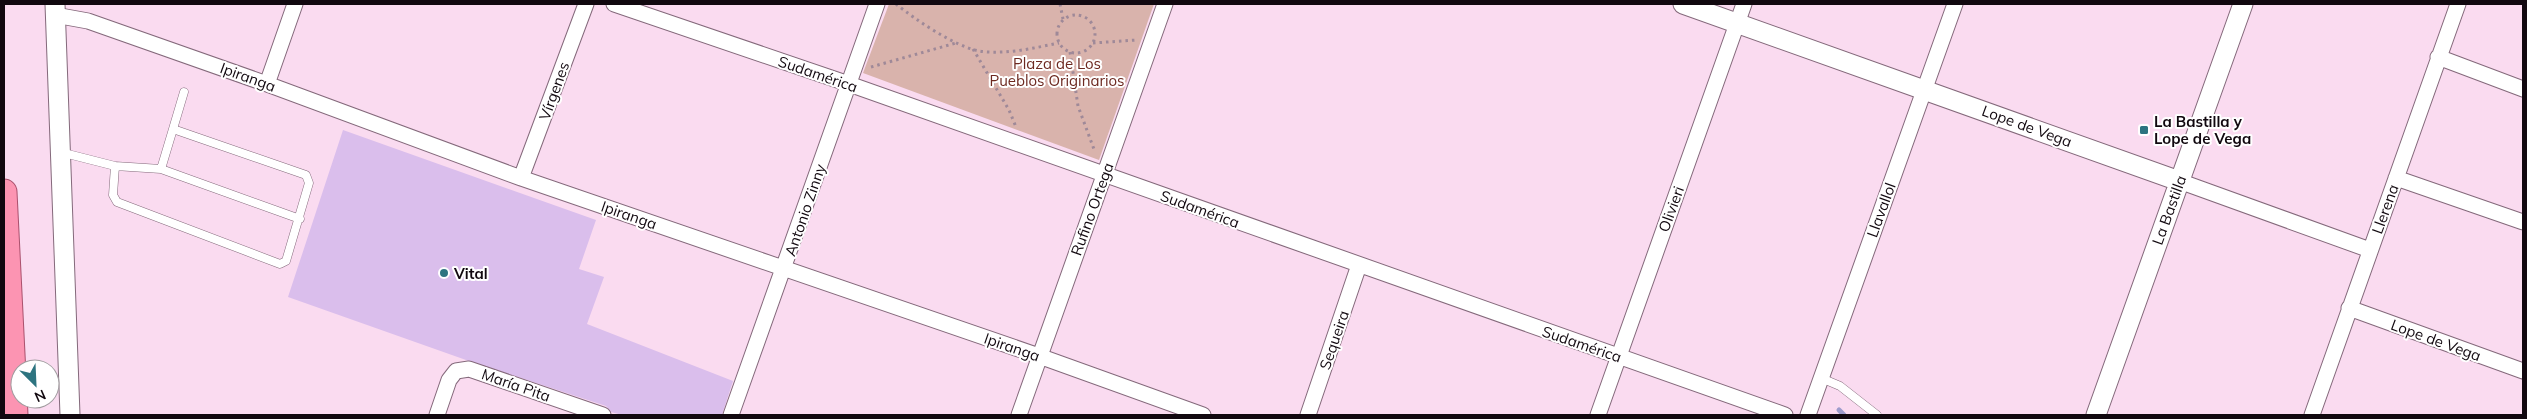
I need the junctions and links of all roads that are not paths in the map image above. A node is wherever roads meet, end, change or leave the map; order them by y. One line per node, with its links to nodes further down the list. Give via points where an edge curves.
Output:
1 (295, 4): 14 (street)
2 (586, 4): 24 (street, Vírgenes)
3 (614, 4): 15 (street, Sudamérica)
4 (877, 4): 15 (street, Antonio Zinny)
5 (1165, 4): 23 (street, Rufino Ortega)
6 (1683, 4): 12 (street, Lope de Vega)
7 (1744, 4): 12 (street, Olivieri)
8 (1955, 4): 16 (street, Llavallol)
9 (2243, 4): 26 (street, La Bastilla)
10 (2458, 4): 13 (street, Llerena)
11 (55, 9): 14 (street, Ipiranga); 20 (street)
12 (1737, 23): 16 (street, Lope de Vega); 35 (street, Olivieri)
13 (2438, 57): 17 (street); 25 (street, Llerena)
14 (267, 84): 24 (street, Ipiranga)
15 (849, 84): 23 (street, Sudamérica); 32 (street, Antonio Zinny)
16 (1925, 88): 26 (street, Lope de Vega); 37 (street, Llavallol)
17 (2523, 89)
18 (184, 92): 19 (lane)
19 (173, 129): 22 (lane); 28 (lane, via 306,175 309,183)
20 (60, 152): 21 (lane); 39 (street)
21 (115, 166): 22 (lane); 28 (lane, via 113,195 123,207 280,264 286,261)
22 (161, 169): 28 (lane)
23 (1104, 175): 31 (street, Sudamérica); 34 (street, Rufino Ortega)
24 (521, 178): 32 (street, Ipiranga)
25 (2396, 178): 29 (street); 30 (street, Llerena)
26 (2179, 181): 30 (street, Lope de Vega); 50 (street, La Bastilla)
27 (4, 192): 38 (highway)
28 (300, 220)
29 (2523, 222)
30 (2370, 250): 33 (street, Llerena)
31 (1359, 265): 35 (street, Sudamérica); 45 (street, Sequeira)
32 (784, 268): 34 (street, Ipiranga); 42 (street, Antonio Zinny)
33 (2349, 308): 36 (street, Lope de Vega); 51 (street, Llerena)
34 (1039, 356): 43 (street, Rufino Ortega); 44 (street, Ipiranga)
35 (1618, 357): 46 (street, Olivieri); 47 (street, Sudamérica)
36 (2523, 371)
37 (1821, 378): 48 (street, Llavallol); 49 (lane, via 1848,391)
38 (15, 415)
39 (70, 415)
40 (437, 415): 41 (street, María Pita, via 449,380 456,371 469,369)
41 (604, 415)
42 (731, 415)
43 (1019, 415)
44 (1203, 415)
45 (1308, 415)
46 (1598, 415)
47 (1785, 415)
48 (1808, 415)
49 (1877, 415)
50 (2096, 415)
51 (2312, 415)

